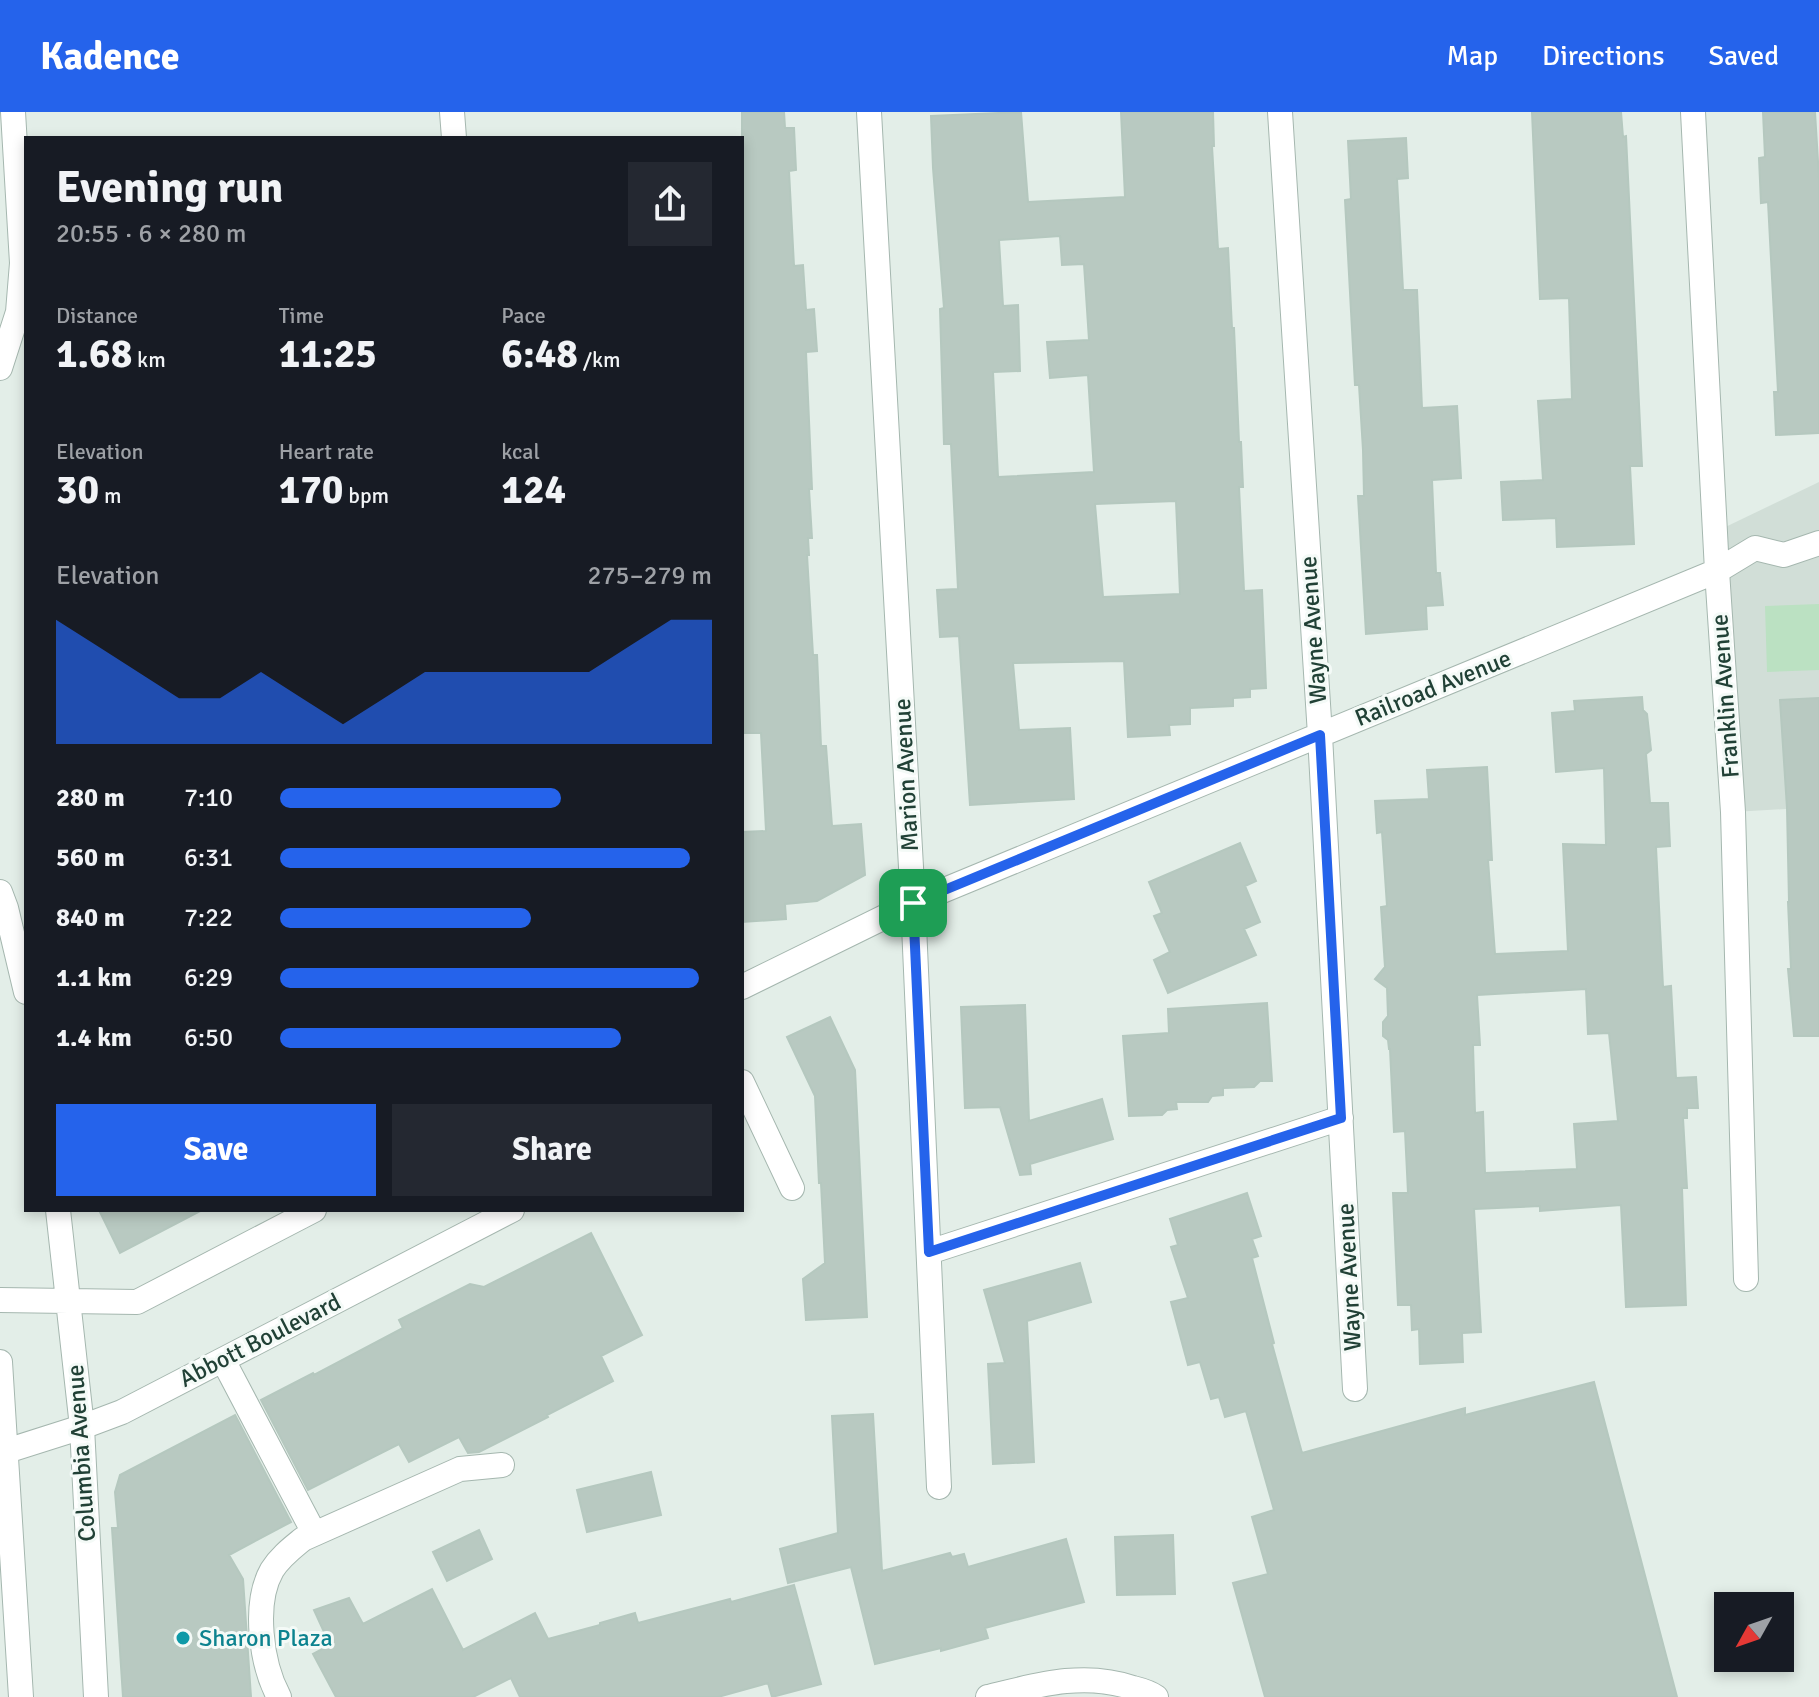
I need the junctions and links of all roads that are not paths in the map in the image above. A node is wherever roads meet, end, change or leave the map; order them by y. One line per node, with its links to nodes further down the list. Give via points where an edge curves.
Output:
1 (13, 112): 7 (street, via 22,263 18,312)
2 (452, 112): 6 (street)
3 (869, 112): 12 (street, Marion Avenue)
4 (1280, 112): 10 (street, Wayne Avenue)
5 (1693, 112): 9 (street, Franklin Avenue)
6 (454, 136)
7 (0, 368)
8 (1819, 543): 9 (street, Railroad Avenue, via 1784,555 1755,548)
9 (1717, 571): 10 (street, Railroad Avenue); 22 (street, Franklin Avenue, via 1733,812)
10 (1320, 735): 12 (street, Railroad Avenue); 16 (street, Wayne Avenue)
11 (0, 892): 13 (street)
12 (913, 903): 14 (street); 21 (street, Marion Avenue)
13 (24, 984)
14 (744, 986)
15 (744, 1086): 17 (street)
16 (1341, 1118): 21 (street); 27 (street, Wayne Avenue)
17 (792, 1188)
18 (58, 1212): 24 (street, Columbia Avenue)
19 (310, 1212): 24 (street, via 137,1302)
20 (508, 1212): 25 (street, Abbott Boulevard)
21 (929, 1252): 31 (street, Marion Avenue)
22 (1746, 1279)
23 (0, 1300): 24 (street)
24 (68, 1301): 28 (street, Columbia Avenue)
25 (223, 1360): 28 (street, Abbott Boulevard); 32 (street)
26 (0, 1362): 29 (street)
27 (1355, 1389)
28 (82, 1427): 29 (street, Abbott Boulevard); 34 (street, Columbia Avenue)
29 (3, 1451): 33 (street)
30 (502, 1465): 32 (street, via 460,1469)
31 (939, 1487)
32 (314, 1533): 35 (street, via 287,1552 265,1586 264,1657)
33 (21, 1697)
34 (96, 1697)
35 (279, 1697)
36 (988, 1697): 37 (street, via 1073,1679 1115,1682)
37 (1156, 1697)

